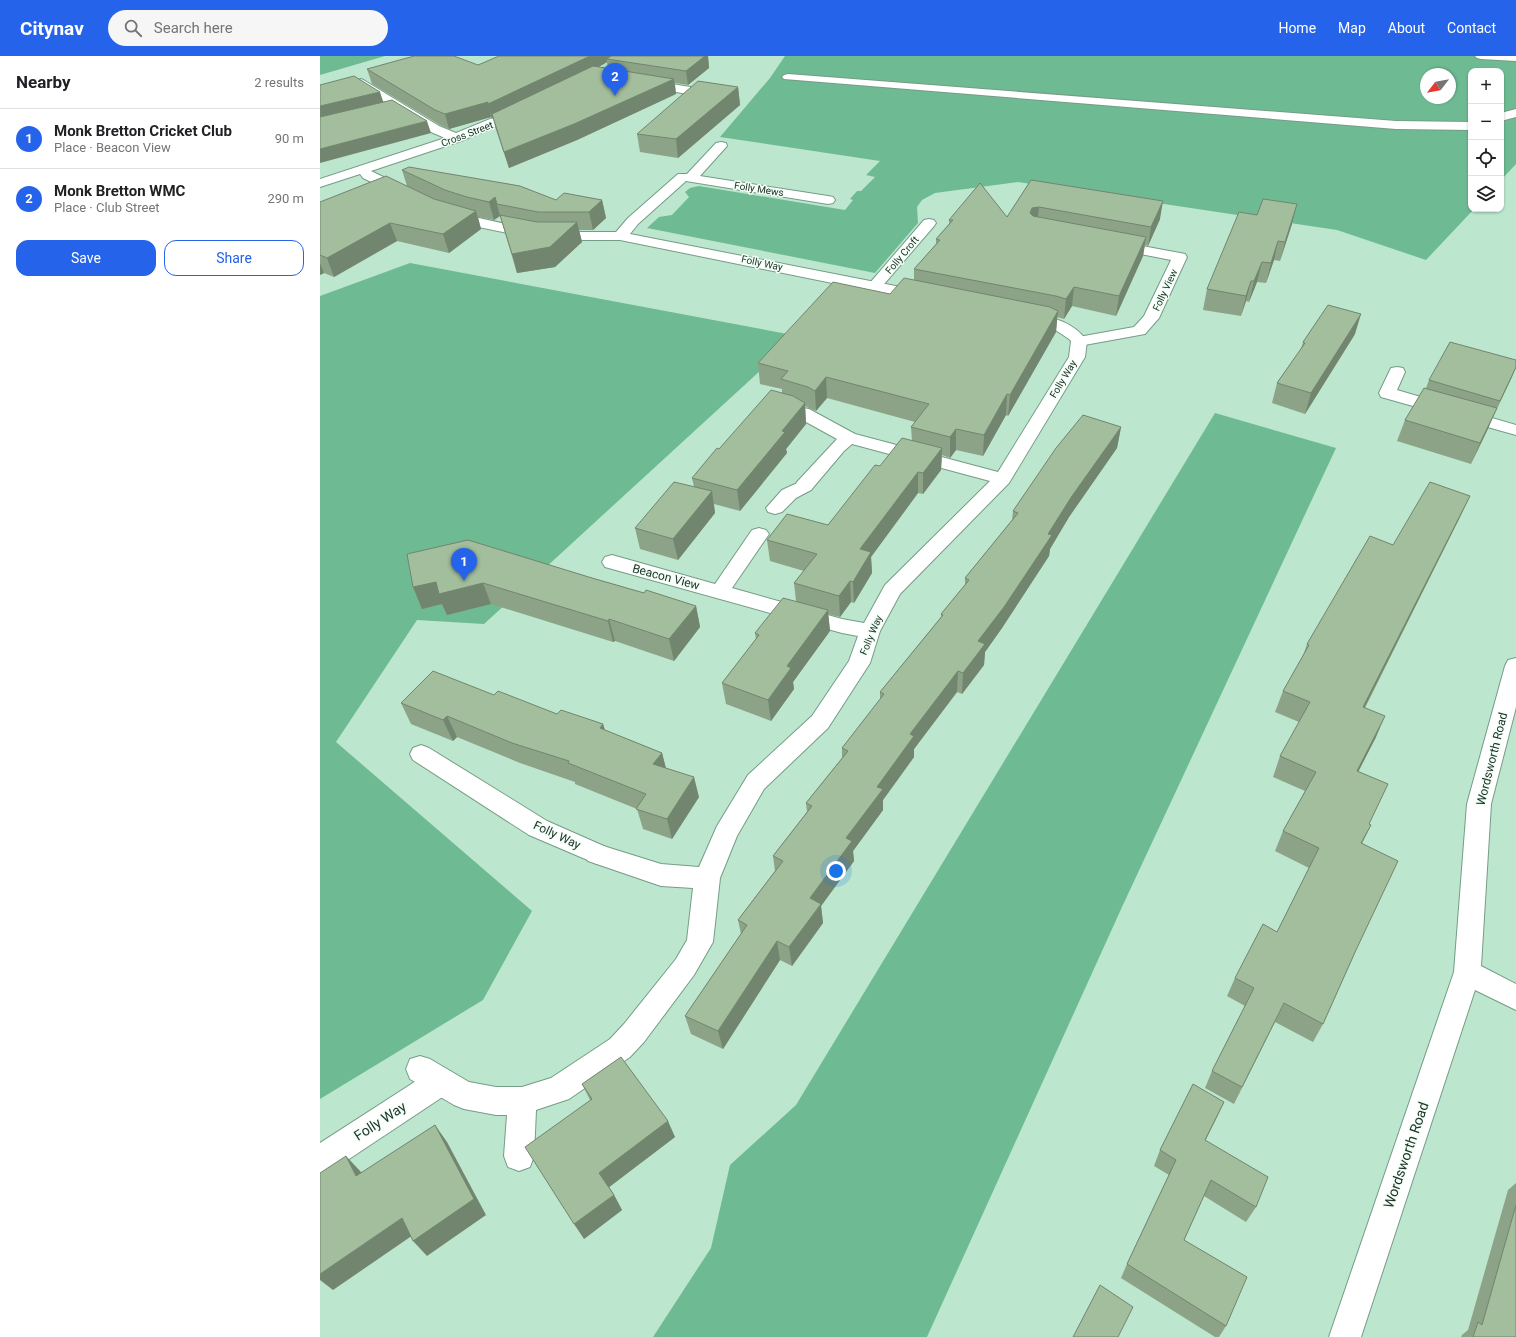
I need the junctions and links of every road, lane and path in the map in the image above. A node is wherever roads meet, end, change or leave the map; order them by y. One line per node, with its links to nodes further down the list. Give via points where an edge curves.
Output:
1 (1481, 56): 2 (street)
2 (1516, 58)
3 (788, 77): 12 (street, via 1396,125)
4 (633, 82): 6 (street)
5 (361, 83): 7 (street)
6 (726, 97)
7 (398, 106): 9 (street); 13 (street, via 435,129)
8 (533, 106): 13 (street, Cross Street, via 486,128)
9 (384, 110)
10 (1516, 113): 11 (street)
11 (1504, 116)
12 (1468, 126)
13 (457, 138): 15 (street, Cross Street)
14 (721, 146): 16 (street)
15 (363, 170): 17 (street, Cross Street); 18 (street, via 368,175)
16 (690, 178): 19 (street, Folly Mews); 22 (street, via 683,177 633,221)
17 (320, 183)
18 (417, 199)
19 (828, 200)
20 (438, 210): 22 (street, Folly Way, via 469,222 542,236)
21 (928, 223): 24 (street, Folly Croft)
22 (620, 236): 24 (street, Folly Way)
23 (1098, 242): 27 (street, Folly View, via 1180,257 1151,318 1139,331)
24 (874, 287): 25 (street, Folly Way)
25 (937, 299)
26 (1015, 314): 27 (street, via 1054,322 1074,334)
27 (1079, 341): 32 (street, Folly Way, via 1077,357)
28 (1397, 372): 30 (street, via 1387,393)
29 (796, 411): 31 (street)
30 (1516, 430)
31 (849, 438): 32 (street); 33 (street, via 804,486 789,494)
32 (1004, 478): 37 (street, Folly Way, via 892,590)
33 (775, 508)
34 (759, 534): 36 (street)
35 (612, 562): 36 (street, Beacon View)
36 (720, 591): 37 (street, Beacon View, via 842,626)
37 (870, 631): 40 (street, Folly Way, via 859,663 820,722 756,782 726,833)
38 (1516, 666): 41 (street, Wordsworth Road, via 1479,804)
39 (421, 754): 40 (street, Folly Way, via 538,828 597,854 662,875)
40 (707, 878): 43 (street, Folly Way, via 700,942 685,967 634,1033 620,1048 559,1089)
41 (1467, 972): 42 (street); 46 (street, Wordsworth Road)
42 (1516, 998)
43 (522, 1101): 44 (street); 45 (street, Folly Way, via 496,1101 464,1095 430,1075)
44 (519, 1156)
45 (320, 1160)
46 (1345, 1337)

